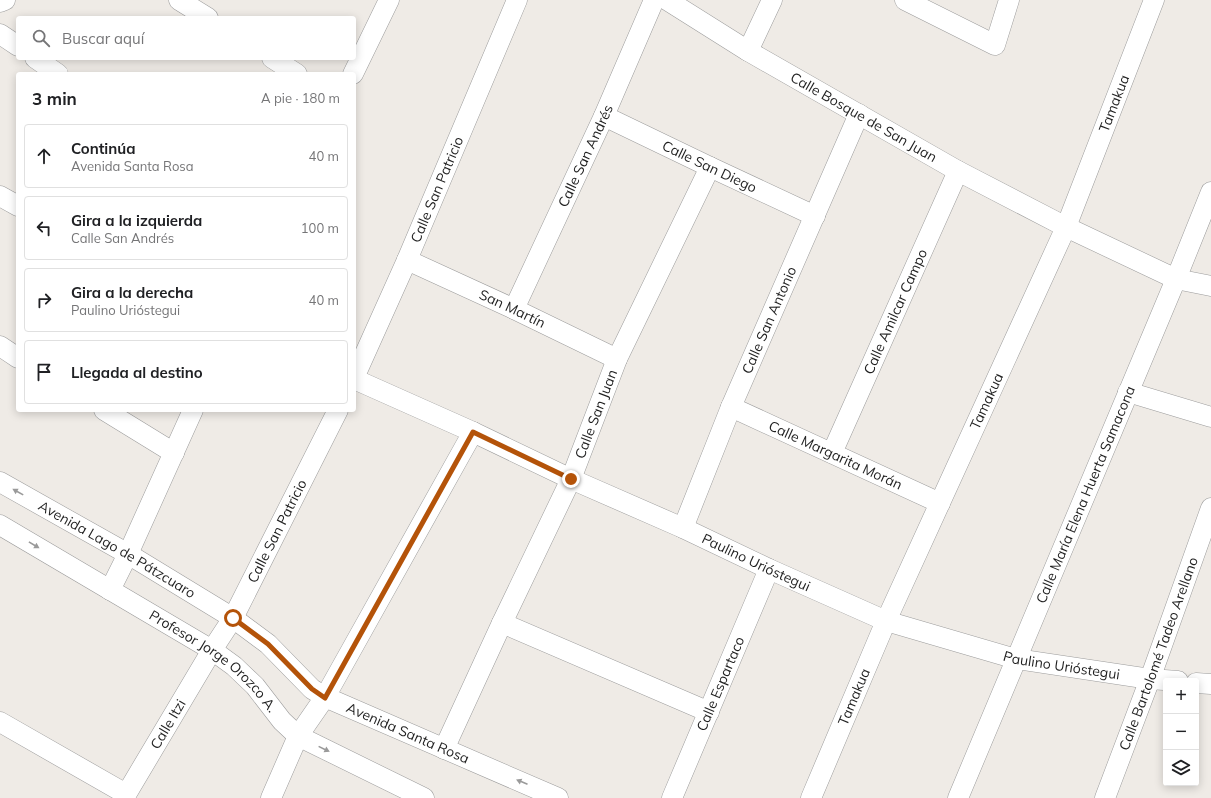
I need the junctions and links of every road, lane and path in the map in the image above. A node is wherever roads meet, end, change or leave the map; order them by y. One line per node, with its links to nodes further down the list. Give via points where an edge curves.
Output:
1 (5, 0): 11 (street)
2 (179, 0): 12 (street)
3 (388, 0): 20 (street)
4 (517, 0): 30 (street, Calle San Patricio)
5 (654, 0): 22 (street, Calle San Andrés)
6 (667, 0): 15 (street, Calle Bosque de San Juan)
7 (772, 0): 15 (street)
8 (905, 0): 9 (street, via 995,46)
9 (1009, 0)
10 (1154, 0): 29 (street, Tamakua)
11 (0, 2)
12 (205, 16)
13 (0, 34): 14 (street)
14 (16, 45)
15 (748, 51): 21 (street, Calle Bosque de San Juan)
16 (38, 60): 18 (street)
17 (275, 60): 19 (street)
18 (55, 72)
19 (294, 72)
20 (354, 72)
21 (858, 114): 24 (street, Calle Bosque de San Juan); 28 (street, Calle San Antonio)
22 (604, 116): 23 (street, Calle San Diego); 33 (street, Calle San Andrés)
23 (710, 167): 28 (street, Calle San Diego); 36 (street, Calle San Juan)
24 (958, 171): 29 (street, Calle Bosque de San Juan); 47 (street, Calle Amilcar Campo)
25 (1211, 192): 31 (street, Calle María Elena Huerta Samacona)
26 (0, 196): 27 (street)
27 (16, 205)
28 (815, 216): 40 (street, Calle San Antonio)
29 (1066, 227): 31 (street, Calle Bosque de San Juan); 50 (street, Tamakua)
30 (407, 260): 33 (street, San Martín); 37 (street, Calle San Patricio)
31 (1176, 278): 32 (street, Calle Bosque de San Juan); 39 (street, Calle María Elena Huerta Samacona)
32 (1211, 286)
33 (514, 310): 36 (street, San Martín)
34 (0, 346): 35 (street)
35 (16, 357)
36 (617, 359): 48 (street, Calle San Juan)
37 (356, 375)
38 (356, 380): 45 (street, Paulino Urióstegui)
39 (1128, 392): 44 (street); 61 (street, Calle María Elena Huerta Samacona)
40 (731, 407): 47 (street, Calle Margarita Morán); 53 (street, Calle San Antonio)
41 (107, 412): 46 (street)
42 (192, 412): 46 (street)
43 (337, 412): 57 (street, Calle San Patricio)
44 (1211, 416)
45 (473, 432): 48 (street, Paulino Urióstegui); 66 (street)
46 (174, 453): 54 (street)
47 (832, 453): 50 (street, Calle Margarita Morán)
48 (571, 479): 53 (street, Paulino Urióstegui); 59 (street, Calle San Juan)
49 (0, 482): 54 (street, Avenida Lago de Pátzcuaro, one-way to 49)
50 (940, 503): 58 (street, Tamakua)
51 (1211, 508): 62 (street, Calle Bartolomé Tadeo Arellano)
52 (0, 525): 56 (street, Profesor Jorge Orozco A., one-way to 56)
53 (683, 528): 55 (street, Paulino Urióstegui)
54 (128, 554): 56 (street); 57 (street, Avenida Lago de Pátzcuaro)
55 (769, 569): 58 (street, Paulino Urióstegui); 67 (street, Calle Espartaco)
56 (110, 590): 60 (street, Profesor Jorge Orozco A.)
57 (233, 618): 60 (street, Calle San Patricio); 66 (street, Avenida Santa Rosa, via 268,644 312,689)
58 (886, 621): 61 (street, Paulino Urióstegui); 76 (street, Tamakua)
59 (502, 623): 67 (street); 70 (street, Calle San Juan)
60 (212, 650): 69 (street, Profesor Jorge Orozco A., via 255,686 282,721); 71 (street, Calle Itzi)
61 (1016, 659): 62 (street, Paulino Urióstegui); 77 (street, Calle María Elena Huerta Samacona)
62 (1150, 678): 63 (street, Paulino Urióstegui); 78 (street, Calle Bartolomé Tadeo Arellano)
63 (1163, 679)
64 (1199, 683): 65 (street)
65 (1211, 684)
66 (325, 698): 69 (street); 70 (street, Avenida Santa Rosa)
67 (709, 712): 75 (street, Calle Espartaco)
68 (0, 722): 71 (street)
69 (298, 736): 72 (street, Profesor Jorge Orozco A., one-way to 72); 73 (street)
70 (444, 749): 74 (street, Avenida Santa Rosa, one-way to 70)
71 (125, 796)
72 (418, 797)
73 (271, 798)
74 (558, 798)
75 (672, 798)
76 (811, 798)
77 (958, 798)
78 (1105, 798)

